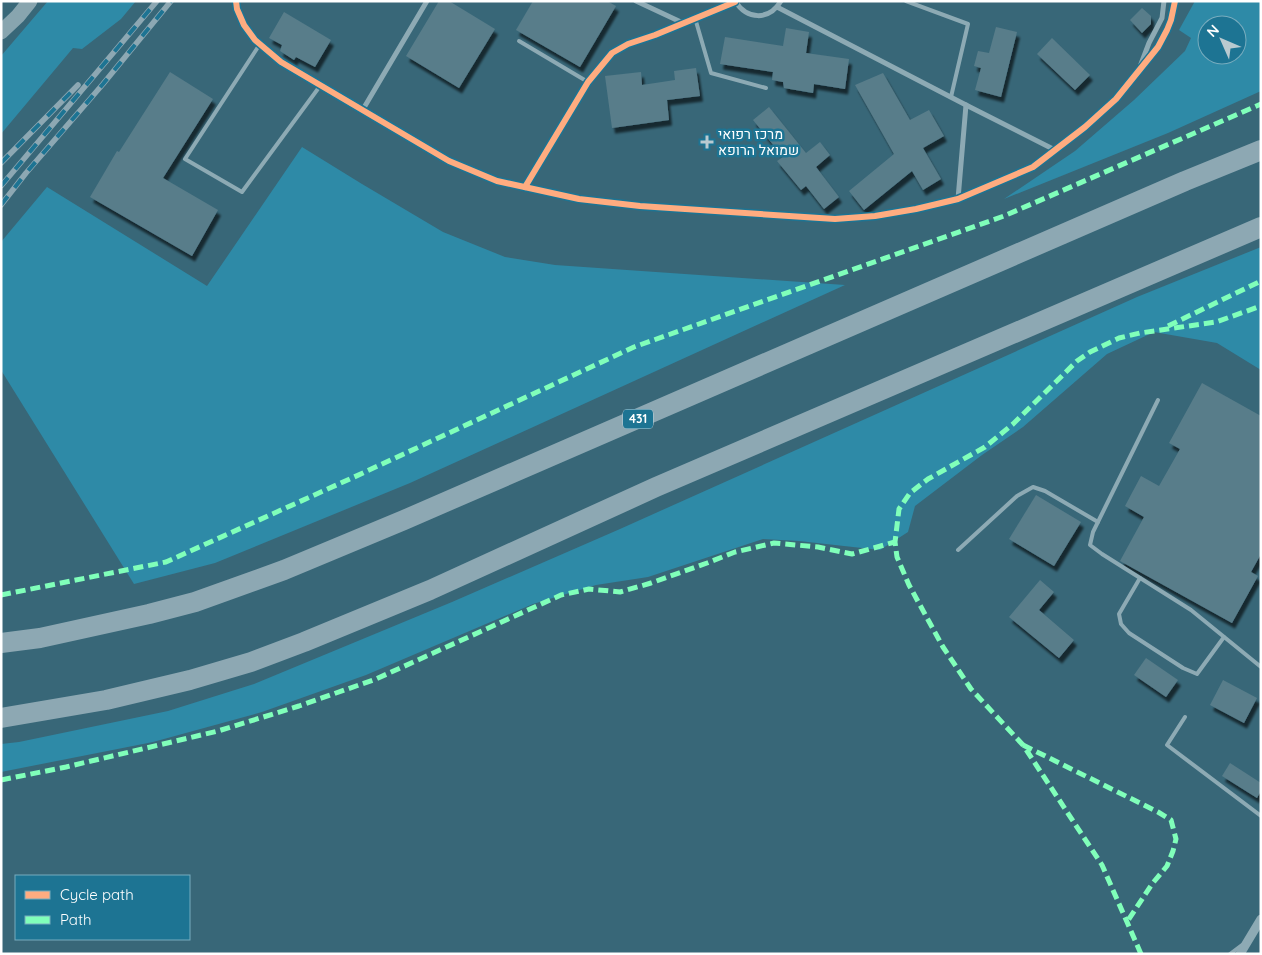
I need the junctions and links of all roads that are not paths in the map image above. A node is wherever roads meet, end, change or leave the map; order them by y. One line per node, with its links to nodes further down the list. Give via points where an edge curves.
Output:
1 (30, 1): 13 (main road)
2 (236, 1): 15 (street, via 244,25)
3 (427, 1): 22 (street)
4 (636, 1): 12 (street)
5 (735, 1): 10 (street, via 740,8 755,16); 11 (street)
6 (781, 1): 10 (street)
7 (906, 1): 20 (lane, via 968,24)
8 (1164, 1): 16 (street, via 1162,18)
9 (1175, 1): 16 (street, via 1167,30 1158,47)
10 (777, 7): 20 (street)
11 (695, 18): 12 (street); 19 (lane, via 711,73)
12 (683, 23): 17 (street, via 612,53)
13 (1, 32)
14 (519, 41): 17 (lane)
15 (260, 44): 18 (street, via 281,62); 18 (lane, via 185,159 242,192)
16 (1139, 69): 23 (street, via 1116,98)
17 (588, 82): 25 (street)
18 (320, 86): 22 (street)
19 (766, 88)
20 (951, 98): 21 (street)
21 (966, 106): 23 (street); 26 (street)
22 (362, 111): 25 (street, via 449,161 497,181)
23 (1055, 150): 26 (street, via 1034,167)
24 (1261, 150): 33 (highway, 431, via 284,570 195,602)
25 (525, 187): 26 (street, via 579,199 640,206 835,219 875,216)
26 (958, 198)
27 (1261, 227): 36 (highway, via 304,642 190,680 106,700)
28 (1158, 400): 29 (lane)
29 (1098, 522): 30 (lane, via 1033,487 1017,496); 31 (lane, via 1090,544)
30 (958, 550)
31 (1140, 578): 32 (lane, via 1191,610); 32 (lane, via 1119,614 1121,624 1129,633 1197,674)
32 (1224, 637): 34 (lane)
33 (1, 644)
34 (1261, 667)
35 (1185, 717): 37 (lane, via 1167,745)
36 (1, 718)
37 (1261, 816)
38 (1261, 919): 39 (street)
39 (1248, 940): 40 (lane); 41 (street)
40 (1230, 954)
41 (1240, 954)

